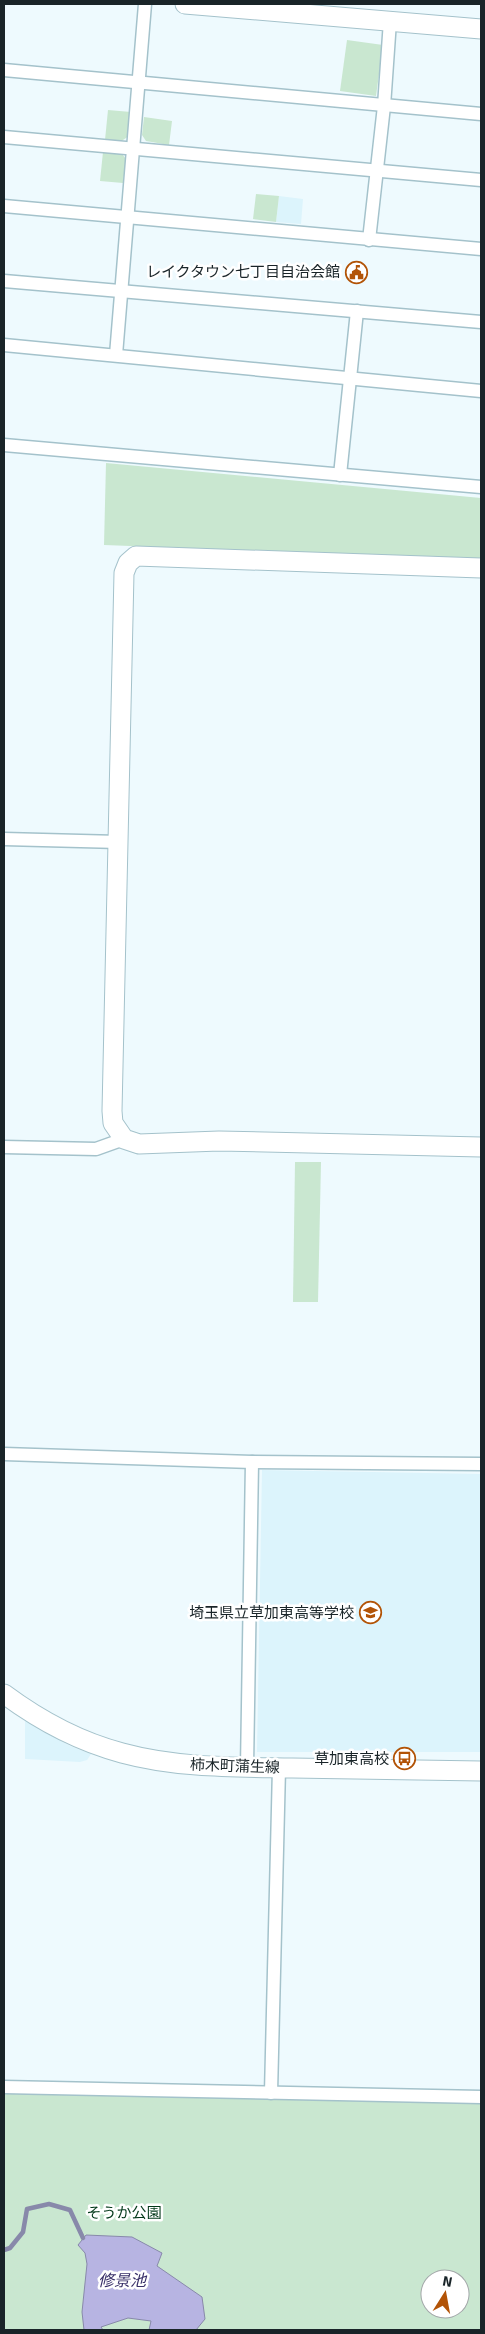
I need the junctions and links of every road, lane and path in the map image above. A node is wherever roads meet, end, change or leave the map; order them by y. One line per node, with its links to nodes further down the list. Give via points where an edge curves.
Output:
1 (145, 4): 7 (street)
2 (185, 4): 3 (street)
3 (310, 7): 4 (street)
4 (390, 21): 5 (street); 8 (street)
5 (481, 29)
6 (4, 70): 7 (street)
7 (139, 82): 8 (street); 11 (street)
8 (384, 106): 9 (street); 12 (street)
9 (481, 114)
10 (4, 137): 11 (street)
11 (134, 150): 12 (street); 15 (street)
12 (376, 171): 13 (street); 16 (street)
13 (481, 180)
14 (4, 206): 15 (street)
15 (128, 218): 16 (street); 19 (street)
16 (369, 240): 17 (street)
17 (481, 249)
18 (4, 281): 19 (street)
19 (122, 291): 20 (street); 23 (street)
20 (357, 311): 21 (street); 24 (street)
21 (481, 322)
22 (4, 345): 23 (street)
23 (116, 355): 24 (street)
24 (351, 379): 25 (street); 27 (street)
25 (481, 391)
26 (4, 445): 27 (street)
27 (340, 475): 28 (street)
28 (481, 487)
29 (481, 568): 31 (street, via 136,556 124,573)
30 (4, 839): 31 (street)
31 (119, 842): 32 (street, via 112,1111 113,1123)
32 (124, 1139): 33 (street, via 96,1149); 34 (street, via 140,1144 219,1141)
33 (4, 1147)
34 (481, 1147)
35 (4, 1454): 36 (street)
36 (252, 1462): 37 (street); 39 (street)
37 (481, 1464)
38 (4, 1694): 39 (street, 柿木町蒲生線, via 49,1723 122,1754 185,1764)
39 (247, 1768): 40 (street, 柿木町蒲生線)
40 (278, 1768): 41 (street, 柿木町蒲生線); 43 (street)
41 (481, 1771)
42 (4, 2087): 43 (street)
43 (271, 2093): 44 (street)
44 (481, 2097)

